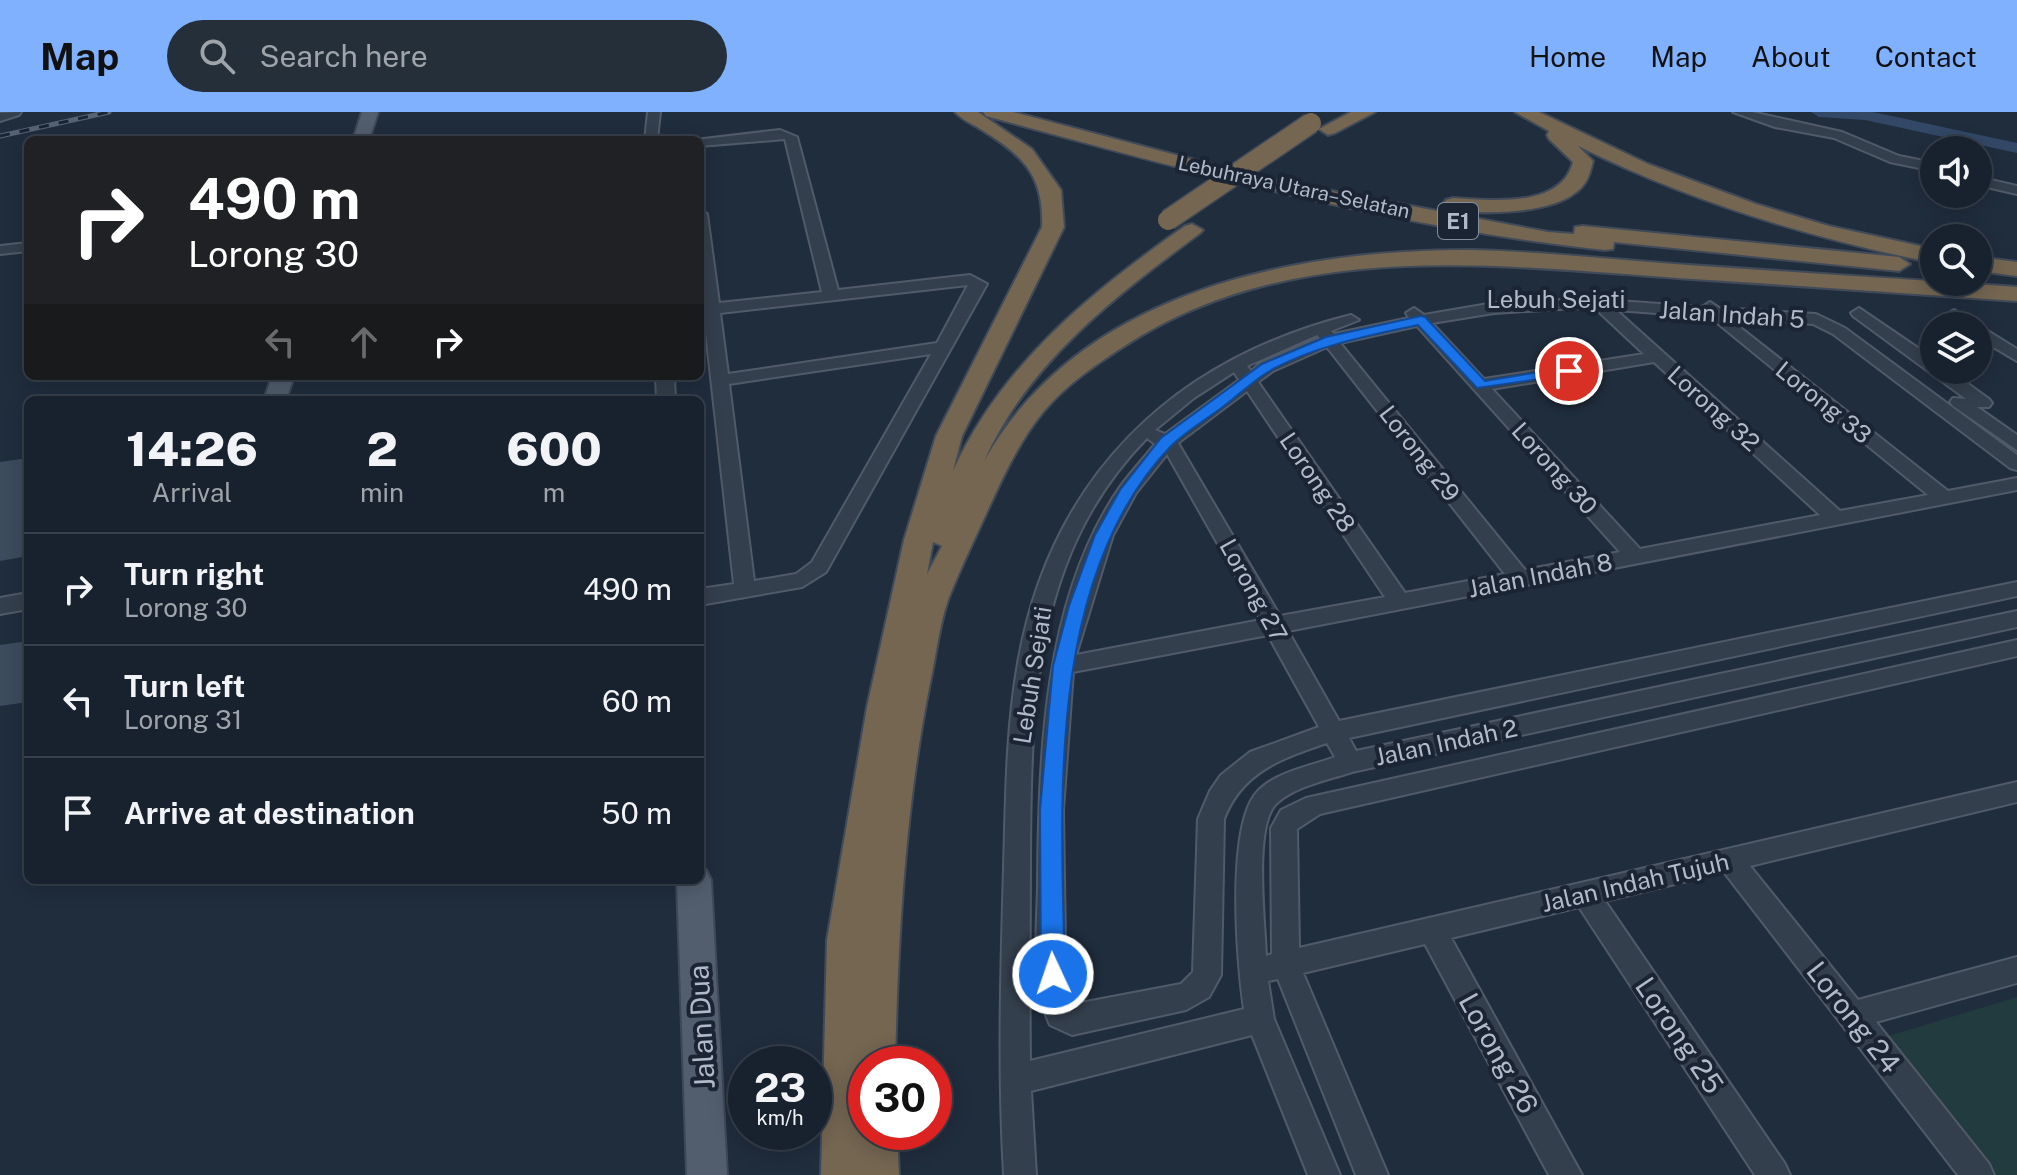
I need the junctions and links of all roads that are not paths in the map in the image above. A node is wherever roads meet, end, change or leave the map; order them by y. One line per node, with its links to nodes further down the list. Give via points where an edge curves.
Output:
1 (15, 112): 11 (street)
2 (370, 112): 13 (main road)
3 (654, 112): 14 (street)
4 (964, 112): 59 (highway, via 1030,156 1052,192 1053,227 949,436)
5 (992, 112): 30 (highway, Lebuhraya Utara–Selatan / E1, via 1262,184 1548,238)
6 (1022, 112): 19 (highway, Lebuhraya Utara–Selatan / E1)
7 (1366, 112): 12 (highway)
8 (1502, 112): 19 (highway, via 1541,126 1569,145 1583,161 1579,179 1558,194 1527,203)
9 (1524, 112): 24 (highway, via 1707,195 1780,219)
10 (1739, 112): 16 (street, via 1837,135)
11 (0, 117)
12 (1325, 121): 20 (highway); 20 (highway, bridge)
13 (362, 136)
14 (651, 136)
15 (704, 142): 34 (street, via 791,137)
16 (1920, 164)
17 (1992, 184): 18 (street)
18 (2017, 190)
19 (1382, 198): 26 (highway, Lebuhraya Utara–Selatan / E1, via 1564,231)
20 (1195, 221): 59 (highway, via 1092,287 1025,355 987,401); 66 (highway, via 1051,344 999,407 947,524)
21 (24, 247): 23 (street)
22 (704, 249): 37 (street)
23 (0, 250)
24 (1920, 253)
25 (1992, 266): 27 (highway)
26 (1920, 267)
27 (2017, 269)
28 (1992, 273): 29 (highway)
29 (2017, 276)
30 (1920, 277)
31 (1992, 284): 32 (highway)
32 (2017, 286)
33 (2017, 294): 66 (highway, via 1473,257 1346,262 1255,279 1194,299 1130,329 1033,407 1011,437)
34 (831, 295): 37 (street); 42 (street, via 975,281 979,284)
35 (1595, 300): 36 (street, Jalan Indah 5); 39 (street, Jalan Indah 5); 44 (street, Lorong 32)
36 (1710, 307): 54 (street, via 1811,310 1837,319 1859,329); 55 (street, Jalan Indah 5, via 1816,319); 57 (street, Lorong 33)
37 (711, 309): 47 (street)
38 (1859, 313): 45 (street)
39 (1415, 314): 40 (street, Jalan Indah 5); 50 (street, Lorong 30)
40 (1325, 334): 46 (street, Lebuh Sejati, via 1266,347); 48 (street, Jalan Indah 5); 61 (street, Lorong 29)
41 (1992, 340): 43 (street)
42 (940, 348): 47 (street); 63 (street, via 819,567 802,580)
43 (2017, 356)
44 (1656, 357): 50 (street); 58 (street, Lorong 32)
45 (1920, 357)
46 (1237, 363): 48 (street, Lorong 28); 52 (street, Lebuh Sejati)
47 (720, 380): 63 (street)
48 (1249, 380): 53 (street, Jalan Indah 5); 67 (street, Lorong 28)
49 (1957, 384): 51 (street)
50 (1482, 385): 60 (street, Lorong 30)
51 (2017, 426)
52 (1144, 430): 53 (street, Lorong 27); 86 (street, Lebuh Sejati, via 1101,479 1070,530 1045,595 1029,663 1020,741)
53 (1167, 442): 70 (street, Lorong 27); 72 (street, Jalan Indah 5, via 1128,490 1103,535)
54 (2017, 444)
55 (2017, 464)
56 (2017, 484): 57 (street, Jalan Indah 8)
57 (1945, 498): 58 (street, Jalan Indah 8)
58 (1837, 519): 60 (street, Jalan Indah 8)
59 (919, 540): 89 (highway, via 884,707 847,940)
60 (1636, 557): 61 (street, Jalan Indah 8)
61 (1520, 579): 67 (street, Jalan Indah 8)
62 (2017, 589): 73 (street)
63 (745, 590): 64 (street)
64 (704, 596)
65 (24, 602): 68 (street)
66 (932, 602): 85 (highway, via 904,729 878,939)
67 (1400, 602): 70 (street, Jalan Indah 8)
68 (0, 606)
69 (2017, 619): 74 (street, Jalan Indah 2)
70 (1274, 626): 72 (street, Jalan Indah 8); 73 (street, Lorong 27)
71 (2017, 648): 80 (street, Jalan Indah 2, via 1301,810 1284,828)
72 (1062, 666): 73 (street, Jalan Indah 5, via 1051,810 1051,944 1055,1004 1060,1015 1072,1021 1186,996 1199,988 1207,975 1211,819 1217,798 1230,780 1263,756)
73 (1333, 732): 74 (street, Lorong 27)
74 (1350, 762): 82 (street, Jalan Indah 2, via 1286,785 1257,810 1251,835)
75 (2017, 792): 76 (street, Jalan Indah Tujuh)
76 (1730, 860): 78 (street, Jalan Indah Tujuh); 83 (street, Lorong 24)
77 (694, 884): 88 (main road, Jalan Dua)
78 (1585, 894): 79 (street, Jalan Indah Tujuh); 95 (street, Lorong 25)
79 (1432, 930): 80 (street, Jalan Indah Tujuh); 94 (street, Lorong 26)
80 (1286, 965): 82 (street, Jalan Indah Tujuh); 93 (street, Jalan Indah 2)
81 (2017, 970): 83 (street)
82 (1252, 972): 84 (street, Jalan Indah 2)
83 (1852, 1015): 96 (street, Lorong 24)
84 (1260, 1019): 86 (street); 92 (street, Jalan Indah 2)
85 (875, 1046)
86 (1014, 1080): 91 (street, Lebuh Sejati)
87 (875, 1150): 90 (highway)
88 (707, 1175)
89 (844, 1175)
90 (876, 1175)
91 (1020, 1175)
92 (1324, 1175)
93 (1372, 1175)
94 (1566, 1175)
95 (1774, 1175)
96 (1978, 1175)

